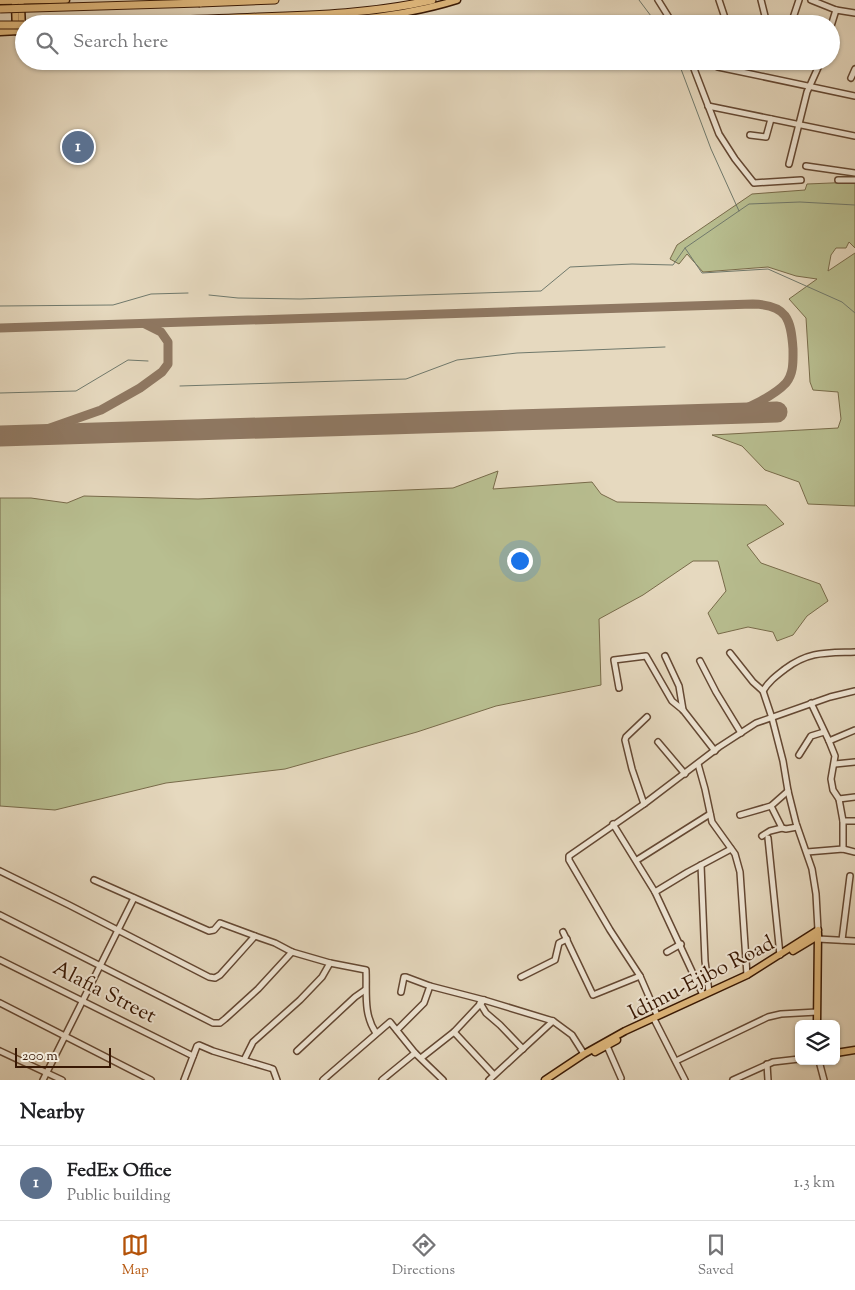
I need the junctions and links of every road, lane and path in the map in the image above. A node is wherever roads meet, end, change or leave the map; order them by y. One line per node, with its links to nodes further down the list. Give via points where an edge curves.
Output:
1 (20, 0): 2 (main road); 12 (main road); 16 (main road); 17 (main road)
2 (66, 0)
3 (246, 0): 4 (highway); 13 (highway, bridge)
4 (275, 0)
5 (432, 0): 18 (highway)
6 (457, 0): 19 (main road)
7 (658, 0): 20 (street)
8 (719, 0): 21 (street)
9 (761, 0): 22 (street)
10 (798, 0): 23 (street)
11 (811, 0): 14 (street)
12 (0, 2)
13 (0, 9)
14 (836, 10): 15 (street); 24 (street)
15 (855, 13)
16 (21, 15)
17 (23, 15)
18 (323, 15)
19 (393, 15)
20 (667, 15)
21 (723, 15)
22 (765, 15)
23 (794, 15)
24 (834, 15)
25 (0, 25): 26 (highway, bridge)
26 (15, 27)
27 (15, 29): 28 (main road)
28 (0, 32)
29 (694, 70): 36 (street)
30 (732, 70): 34 (street)
31 (817, 70): 34 (street)
32 (855, 70): 33 (street)
33 (851, 78)
34 (810, 87): 35 (street); 38 (street, via 806,92)
35 (855, 96)
36 (708, 106): 37 (street); 44 (street, via 719,134 754,183)
37 (775, 120): 38 (street); 39 (street, via 766,137)
38 (800, 124): 40 (street); 41 (street)
39 (750, 135)
40 (855, 136)
41 (790, 162)
42 (806, 166): 43 (street)
43 (855, 173)
44 (801, 180)
45 (838, 180): 46 (street)
46 (855, 180)
47 (855, 652): 52 (street, via 806,656 769,681)
48 (730, 653): 52 (street)
49 (665, 656): 55 (street, via 679,686)
50 (700, 661): 60 (street)
51 (619, 688): 55 (street, via 614,660 646,656 672,700)
52 (763, 691): 57 (street)
53 (855, 691): 54 (street)
54 (811, 703): 57 (street); 59 (street)
55 (683, 710): 63 (street)
56 (647, 717): 72 (street, via 625,740)
57 (772, 718): 60 (street); 69 (street)
58 (855, 730): 61 (street)
59 (824, 732): 61 (street); 64 (street, via 811,736)
60 (741, 733): 63 (street)
61 (829, 741): 67 (street)
62 (658, 742): 68 (street)
63 (715, 751): 66 (street)
64 (799, 755)
65 (855, 762): 67 (street)
66 (698, 764): 68 (street); 74 (street)
67 (835, 764): 71 (street, via 831,779)
68 (685, 774): 72 (street)
69 (788, 791): 73 (street); 79 (street)
70 (855, 797): 71 (street)
71 (839, 799): 77 (street)
72 (644, 804): 78 (street)
73 (771, 806): 75 (street); 80 (street)
74 (710, 814): 84 (street); 87 (street)
75 (740, 815)
76 (855, 820): 77 (street)
77 (843, 821): 83 (street)
78 (613, 824): 87 (street); 111 (street, via 571,853 569,860)
79 (797, 826): 80 (street); 85 (street)
80 (782, 828): 81 (street)
81 (762, 836)
82 (768, 838): 105 (street)
83 (843, 849): 85 (street); 86 (street)
84 (731, 850): 88 (street); 110 (street, via 738,860 740,872)
85 (807, 852): 97 (street, via 816,894)
86 (855, 852)
87 (637, 860): 92 (street)
88 (701, 864): 92 (street); 117 (street)
89 (0, 871): 95 (street)
90 (850, 876): 100 (street)
91 (94, 880): 93 (street)
92 (655, 892): 102 (street)
93 (134, 898): 95 (street); 98 (street, via 209,932 220,923)
94 (0, 915): 108 (street)
95 (117, 930): 98 (street, via 215,978); 108 (street)
96 (563, 932): 99 (street)
97 (818, 935): 100 (street); 105 (main road, Idimu-Ejibo Road); 109 (main road, Idimu-Ejibo Road); 121 (main road)
98 (255, 936): 103 (street)
99 (567, 939): 111 (street, via 593,995); 112 (street, via 559,943 555,960)
100 (842, 940): 101 (street)
101 (855, 941)
102 (681, 944): 104 (street); 117 (street)
103 (292, 952): 107 (street); 108 (street, via 220,1023)
104 (667, 952)
105 (780, 955): 109 (main road, Idimu-Ejibo Road)
106 (0, 960): 118 (street, Alafia Street)
107 (330, 963): 114 (street, via 366,970); 140 (street, via 322,977 300,1000 253,1042)
108 (100, 966): 118 (street)
109 (755, 972): 110 (main road, Idimu-Ejibo Road); 115 (main road, Idimu-Ejibo Road)
110 (747, 975): 115 (main road, Idimu-Ejibo Road)
111 (640, 976): 122 (street)
112 (521, 977)
113 (430, 986): 116 (street, via 404,977); 119 (street); 125 (street, via 424,1003)
114 (365, 990): 127 (street, via 369,1022); 133 (street)
115 (719, 990): 117 (main road, Idimu-Ejibo Road); 122 (main road, Idimu-Ejibo Road)
116 (400, 992)
117 (706, 994): 122 (main road, Idimu-Ejibo Road)
118 (82, 1001): 128 (street); 137 (street, Alafia Street)
119 (482, 1001): 124 (street); 126 (street); 130 (street, via 486,1013)
120 (0, 1004): 128 (street)
121 (817, 1012): 123 (main road); 141 (street, via 768,1017)
122 (656, 1018): 129 (main road, Idimu-Ejibo Road); 136 (main road, Idimu-Ejibo Road); 141 (street)
123 (817, 1020)
124 (553, 1021): 130 (street); 136 (street, via 572,1035)
125 (397, 1030): 127 (street, via 390,1022); 135 (street)
126 (454, 1032): 138 (street); 145 (street)
127 (376, 1033): 152 (street)
128 (64, 1036): 144 (street); 149 (street)
129 (607, 1046): 146 (street); 157 (main road, Idimu-Ejibo Road)
130 (523, 1049): 145 (street)
131 (855, 1050): 134 (main road)
132 (0, 1051): 144 (street)
133 (297, 1051)
134 (840, 1052)
135 (415, 1053): 138 (street); 153 (street)
136 (584, 1054): 156 (main road, Idimu-Ejibo Road)
137 (193, 1056): 140 (street, via 199,1045); 150 (street)
138 (422, 1058): 154 (street)
139 (795, 1059): 142 (street)
140 (244, 1060): 151 (street, via 273,1069)
141 (676, 1061): 158 (street)
142 (767, 1064): 159 (street); 160 (street)
143 (820, 1065): 161 (street)
144 (47, 1073): 147 (street); 148 (street)
145 (494, 1075): 155 (street)
146 (621, 1079)
147 (43, 1080)
148 (62, 1080)
149 (151, 1080)
150 (184, 1080)
151 (277, 1080)
152 (323, 1080)
153 (382, 1080)
154 (442, 1080)
155 (489, 1080)
156 (544, 1080)
157 (551, 1080)
158 (685, 1080)
159 (733, 1080)
160 (768, 1080)
161 (824, 1080)

